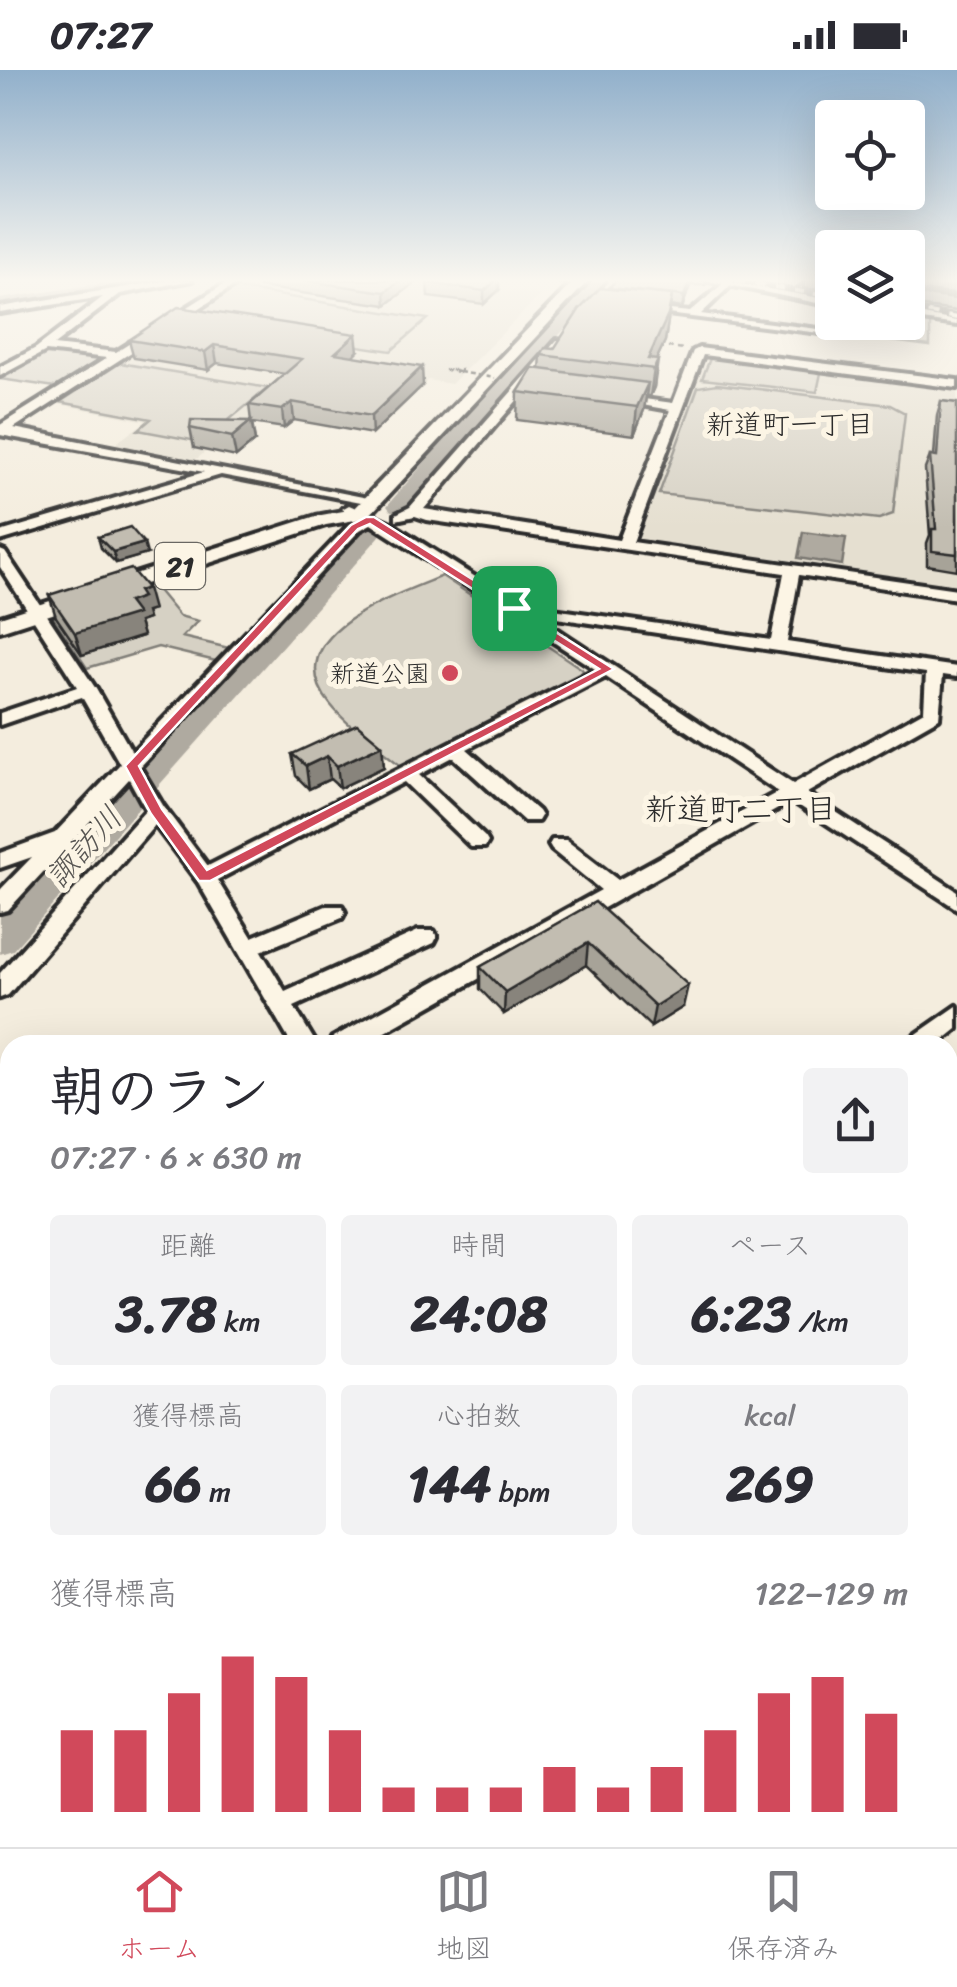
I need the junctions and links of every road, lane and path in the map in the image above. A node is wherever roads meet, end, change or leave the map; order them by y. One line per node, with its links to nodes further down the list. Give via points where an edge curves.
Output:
1 (106, 363): 14 (street)
2 (492, 363): 8 (main road)
3 (539, 363): 10 (street)
4 (695, 363): 13 (street)
5 (803, 363): 7 (street)
6 (831, 363): 7 (street)
7 (830, 366): 9 (street)
8 (478, 378): 10 (street); 17 (main road)
9 (957, 384)
10 (516, 387): 11 (street); 16 (street)
11 (540, 390)
12 (599, 397): 13 (street)
13 (678, 407): 19 (street)
14 (3, 431): 15 (street)
15 (221, 471): 17 (street); 18 (street)
16 (415, 510): 17 (street); 19 (street)
17 (365, 513): 23 (street); 24 (main road, 21, via 323,520); 34 (street)
18 (0, 536)
19 (624, 545): 21 (street)
20 (0, 555): 24 (street)
21 (792, 570): 22 (street); 27 (street)
22 (957, 594)
23 (514, 608): 27 (street); 28 (street)
24 (34, 610): 25 (main road, 21); 26 (main road, 21); 31 (street)
25 (0, 616)
26 (0, 624)
27 (778, 645): 29 (street)
28 (608, 669): 33 (street); 36 (street)
29 (934, 669): 30 (street); 36 (street, via 933,714)
30 (957, 672)
31 (86, 689): 32 (street); 34 (street)
32 (0, 719)
33 (455, 749): 35 (street); 38 (street)
34 (135, 771): 37 (street); 39 (street)
35 (407, 774): 40 (street); 43 (street)
36 (795, 793): 44 (street); 45 (street)
37 (154, 807): 43 (street); 50 (street)
38 (532, 816)
39 (63, 837): 42 (street); 46 (street)
40 (478, 842)
41 (559, 845): 44 (street)
42 (0, 861)
43 (204, 878): 49 (street)
44 (616, 890): 54 (street)
45 (957, 901)
46 (0, 904)
47 (334, 912): 49 (street)
48 (426, 938): 51 (street)
49 (247, 948): 51 (street)
50 (0, 988)
51 (280, 1004): 53 (street)
52 (957, 1016): 55 (street)
53 (300, 1035)
54 (359, 1035)
55 (933, 1035)

